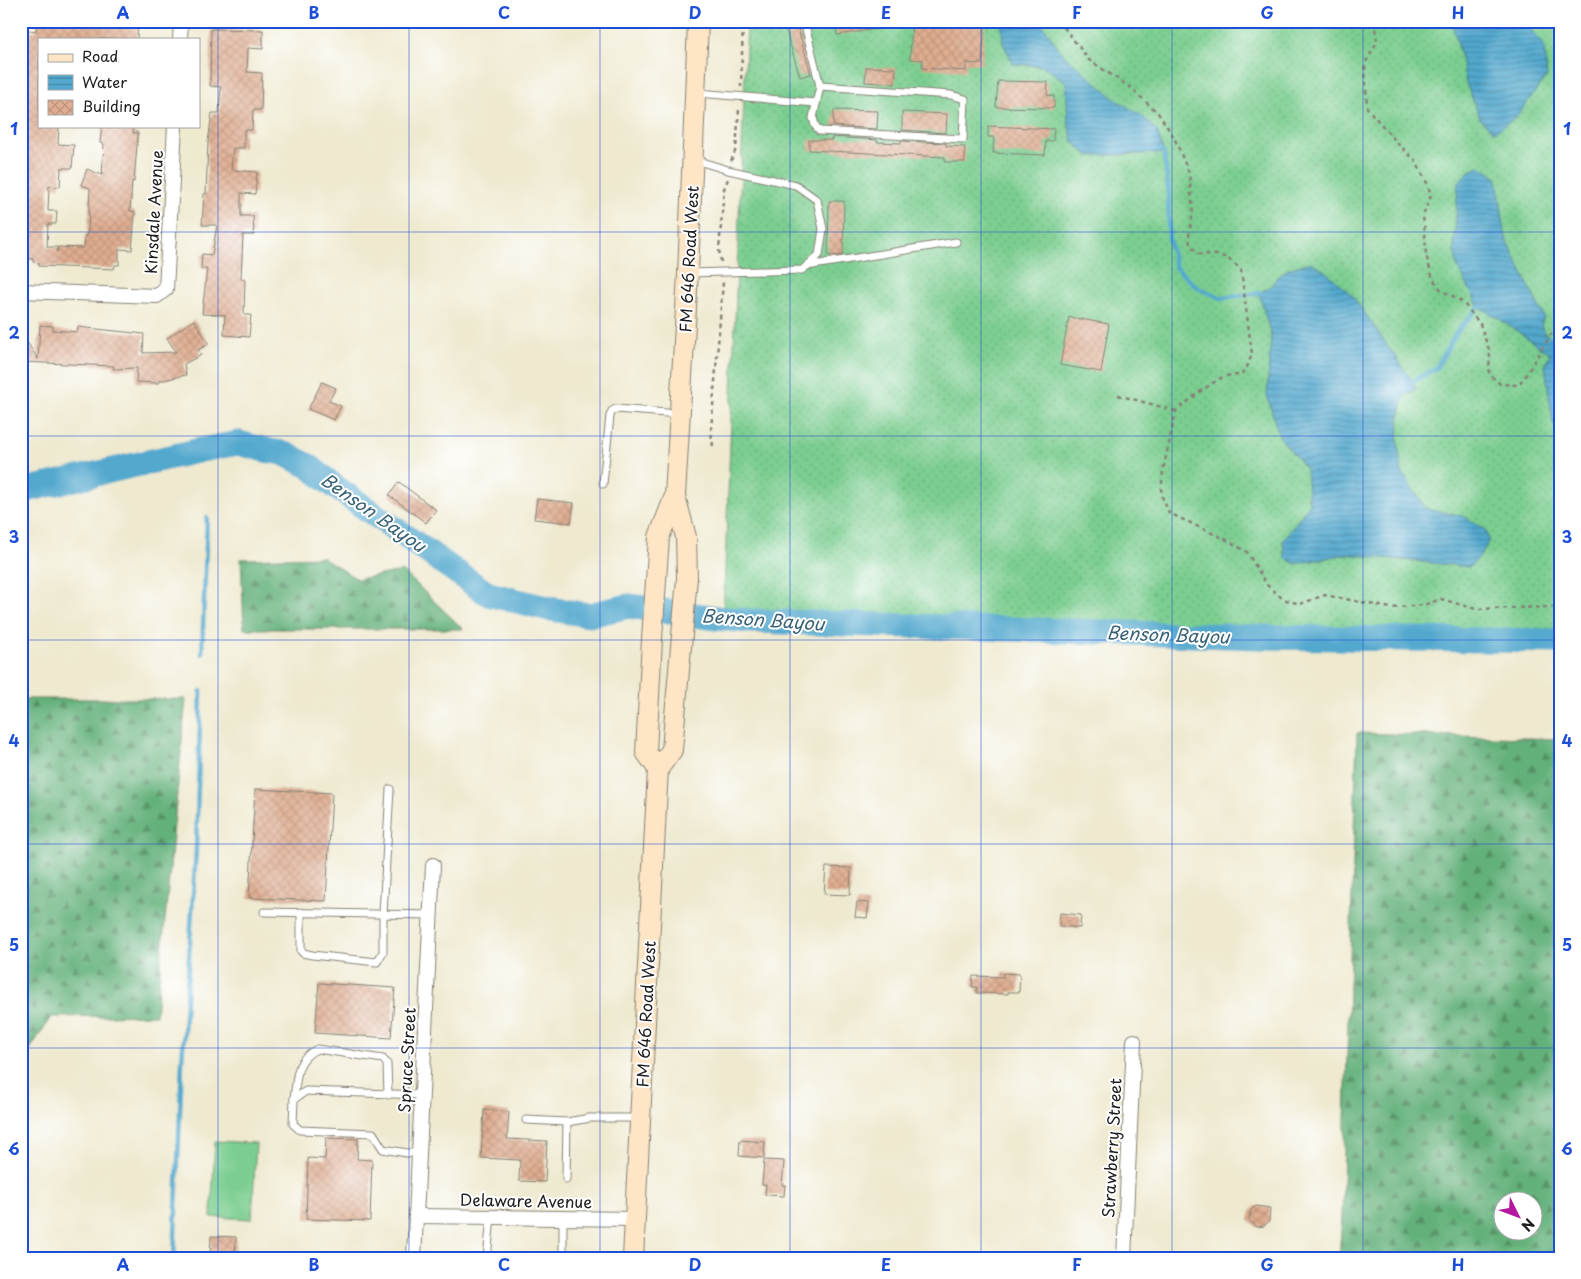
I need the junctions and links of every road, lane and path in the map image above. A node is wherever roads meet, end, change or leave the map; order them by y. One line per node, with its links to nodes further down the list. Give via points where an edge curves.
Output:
1 (181, 21): 7 (street)
2 (698, 21): 10 (main road, FM 646 Road West)
3 (742, 21): 9 (path)
4 (804, 21): 8 (lane)
5 (1060, 21): 23 (path, via 1090,60 1131,88 1158,112 1174,137 1189,173 1193,213 1190,245 1199,254 1222,254 1241,270 1252,354 1246,370 1240,375 1224,376)
6 (1374, 21): 21 (path, via 1377,42 1365,64 1367,108 1415,160 1427,183 1431,195 1423,216 1426,256 1432,279 1442,291 1464,304 1480,324 1490,353 1489,374 1500,384 1518,385)
7 (180, 38)
8 (820, 86): 11 (lane); 11 (lane, via 951,95 965,99 963,139 823,132 819,131 813,118)
9 (740, 87)
10 (695, 92): 11 (lane); 14 (main road, FM 646 Road West)
11 (816, 103)
12 (740, 109): 15 (path, via 736,149)
13 (175, 128): 20 (street, Kinsdale Avenue, via 166,289 157,296)
14 (692, 159): 15 (lane); 19 (main road, FM 646 Road West)
15 (728, 170): 17 (lane, via 796,185 817,200 823,229 819,256); 18 (path, via 719,250)
16 (956, 242): 17 (lane)
17 (806, 266): 18 (lane, via 802,270)
18 (723, 272): 19 (lane); 25 (path, via 711,431)
19 (688, 274): 24 (main road, FM 646 Road West)
20 (21, 291)
21 (1560, 324)
22 (1118, 395): 23 (path)
23 (1176, 411): 28 (path, via 1161,494 1169,513 1247,552 1267,585 1283,599 1300,604 1325,595 1391,608 1424,605 1441,599 1476,609)
24 (680, 414): 26 (lane, via 612,411); 27 (main road, FM 646 Road West)
25 (713, 446)
26 (603, 484)
27 (675, 496): 29 (main road, FM 646 Road West, via 686,537 686,578 672,750); 29 (main road, FM 646 Road West, via 659,537 655,580 646,752)
28 (1560, 609)
29 (658, 770): 40 (main road, FM 646 Road West)
30 (390, 789): 34 (lane)
31 (433, 865): 35 (street, Spruce Street)
32 (264, 912): 33 (lane)
33 (301, 912): 34 (lane); 34 (lane, via 303,952 377,962 383,952)
34 (383, 914): 35 (lane)
35 (431, 915): 38 (street, Spruce Street)
36 (1134, 1041): 53 (street, Strawberry Street)
37 (388, 1095): 38 (lane); 39 (lane, via 306,1091); 39 (lane, via 387,1064 383,1059 317,1049 308,1053 299,1065)
38 (422, 1095): 43 (street, Spruce Street)
39 (294, 1099): 43 (lane, via 293,1124 300,1130 373,1133 383,1150)
40 (640, 1118): 42 (lane, via 590,1118); 48 (main road, FM 646 Road West)
41 (526, 1120): 42 (lane)
42 (567, 1122): 44 (lane)
43 (419, 1152): 45 (street, Spruce Street)
44 (566, 1179)
45 (416, 1216): 46 (street, Delaware Avenue); 49 (street, Spruce Street)
46 (491, 1217): 47 (street, Delaware Avenue); 50 (lane)
47 (564, 1218): 48 (street, Delaware Avenue); 51 (lane)
48 (635, 1219): 52 (main road, FM 646 Road West)
49 (414, 1258)
50 (487, 1258)
51 (563, 1258)
52 (633, 1258)
53 (1124, 1258)

